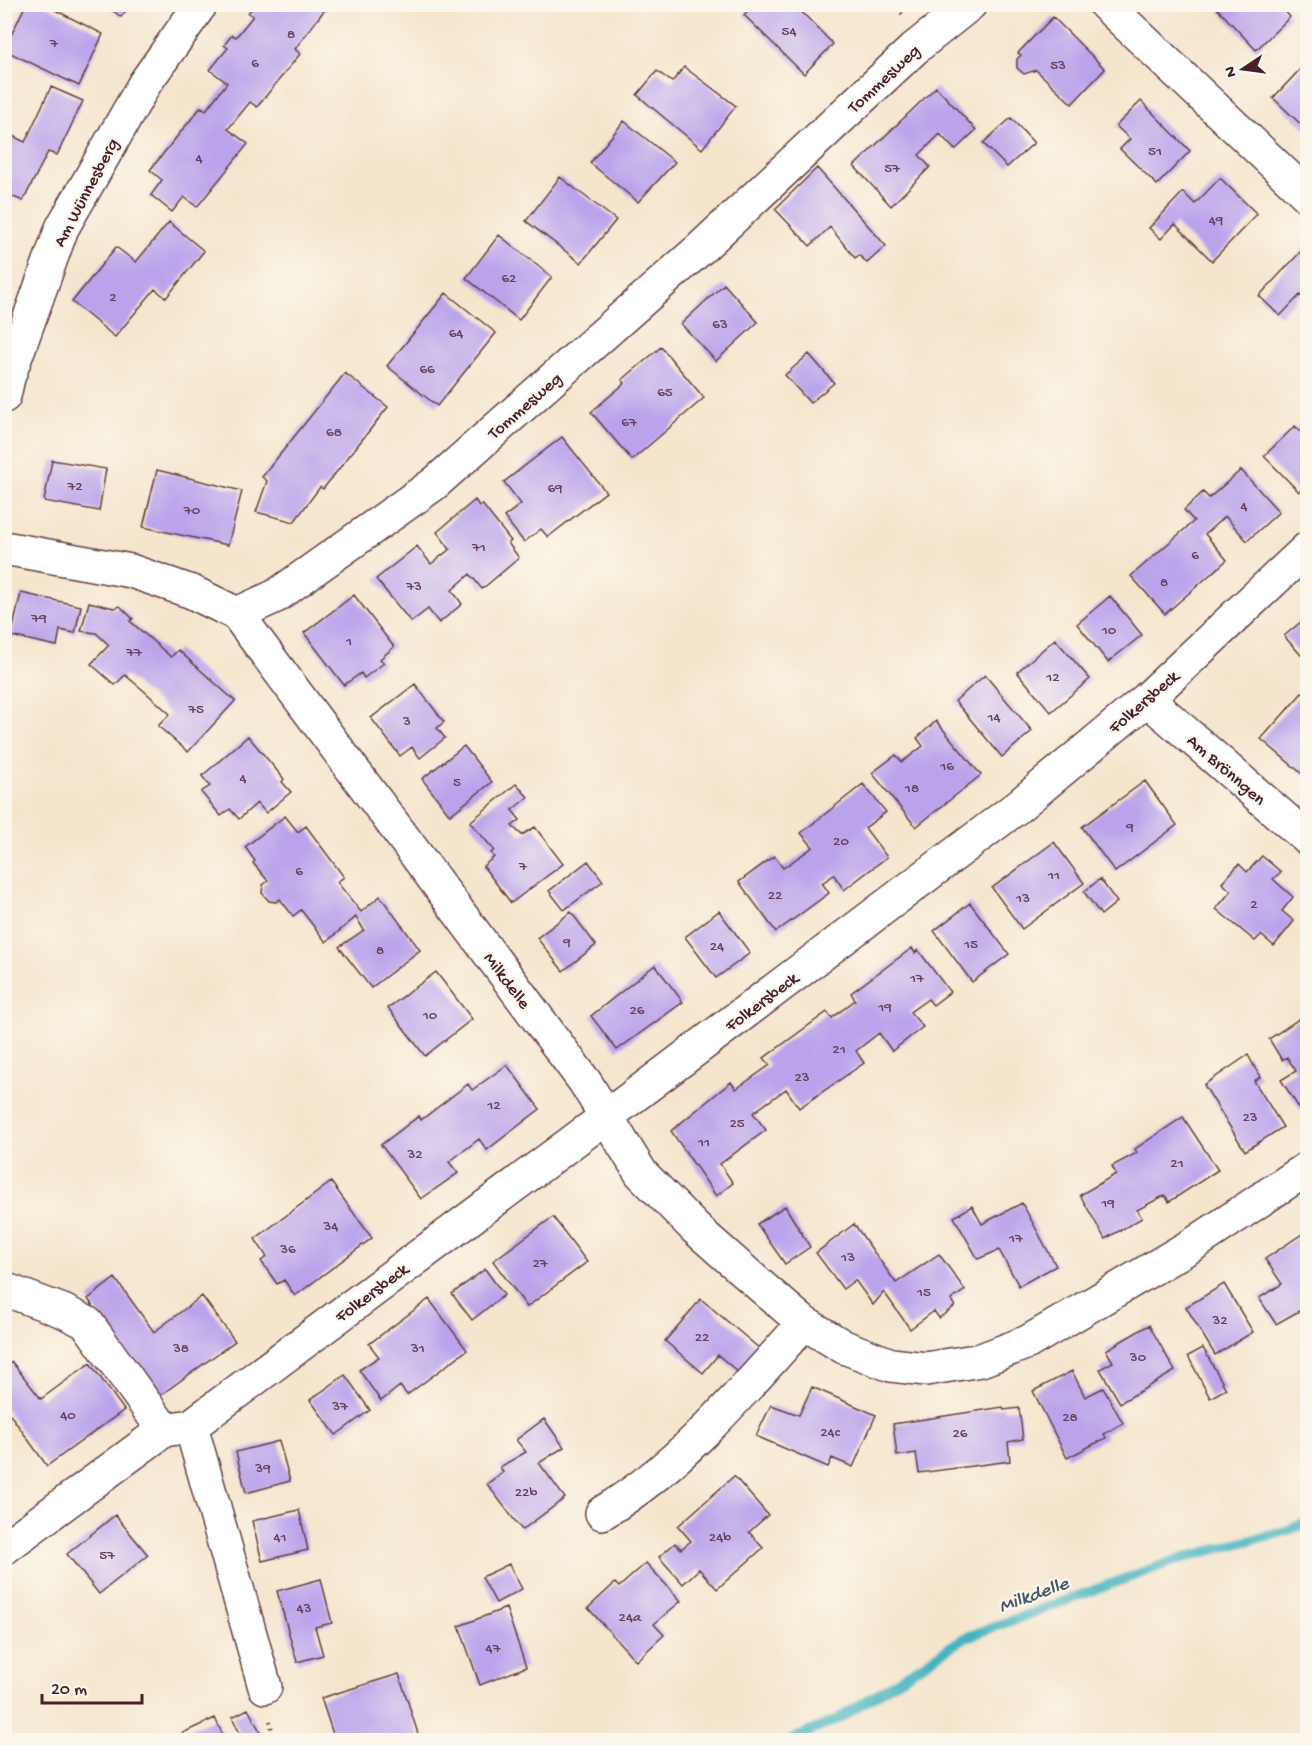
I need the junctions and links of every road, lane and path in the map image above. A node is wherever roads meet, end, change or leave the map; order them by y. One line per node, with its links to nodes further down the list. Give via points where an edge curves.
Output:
1 (201, 4): 5 (street, Am Wünnesberg, via 145,83 62,228)
2 (969, 4): 8 (street, Tommesweg, via 915,48 701,248 434,484 276,596)
3 (1105, 4): 4 (street)
4 (1308, 196)
5 (4, 396)
6 (4, 548): 8 (street, via 131,571 192,592)
7 (1308, 548): 9 (street, Folkersbeck)
8 (237, 614): 11 (street, Milkdelle, via 585,1082)
9 (1147, 699): 10 (street, Am Brönngen); 11 (street, Folkersbeck, via 1016,808)
10 (1308, 839)
11 (606, 1117): 14 (street, Milkdelle, via 641,1173 695,1228); 15 (street, Folkersbeck)
12 (1308, 1168): 14 (street, Milkdelle, via 1194,1244 1029,1342 981,1360 926,1368 891,1365 844,1347)
13 (4, 1289): 15 (street, via 87,1323)
14 (804, 1323): 16 (street, via 703,1435 636,1492)
15 (178, 1428): 17 (street, Folkersbeck); 18 (street)
16 (602, 1513)
17 (4, 1548)
18 (265, 1687)

